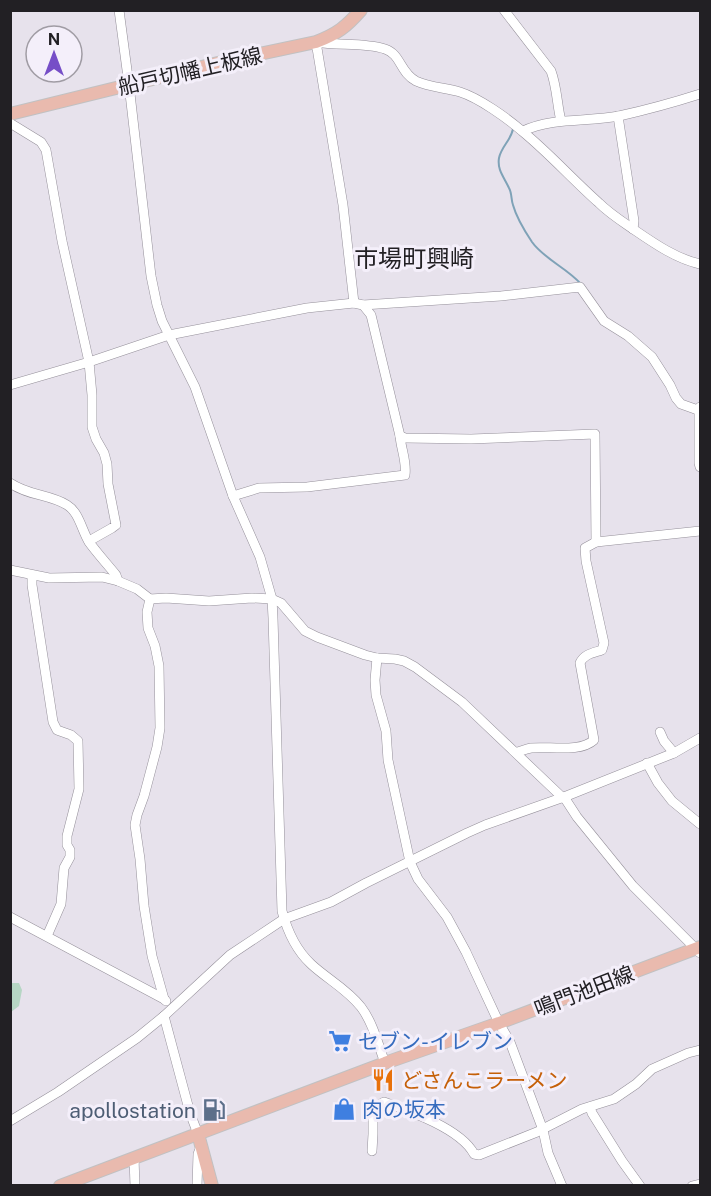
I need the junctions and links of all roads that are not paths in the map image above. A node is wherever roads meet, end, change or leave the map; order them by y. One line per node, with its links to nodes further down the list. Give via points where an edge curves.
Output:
1 (119, 10): 5 (street)
2 (361, 10): 4 (main road, 船戸切幡上板線, via 348,25)
3 (504, 10): 9 (street, via 551,71)
4 (316, 42): 5 (main road, 船戸切幡上板線); 11 (street, via 388,50 416,81 465,94); 14 (street)
5 (129, 85): 7 (main road, 船戸切幡上板線); 15 (street, via 153,284)
6 (700, 94): 8 (street)
7 (10, 114)
8 (618, 116): 9 (street); 12 (street)
9 (561, 122): 11 (street)
10 (10, 123): 16 (street, via 42,142 46,150)
11 (523, 131): 12 (street, via 601,205)
12 (633, 229): 13 (street, via 654,244)
13 (700, 264)
14 (359, 304): 15 (street, via 307,308); 18 (street, via 580,287 604,321 652,357 681,404); 19 (street, via 370,315)
15 (169, 335): 16 (street); 22 (street, via 195,387)
16 (89, 362): 17 (street); 24 (street, via 92,427 105,453 116,525)
17 (10, 385)
18 (700, 408): 20 (street)
19 (400, 436): 22 (street, via 405,475 307,487 259,488); 25 (street, via 471,439 595,434)
20 (700, 467)
21 (10, 483): 24 (street, via 70,507)
22 (232, 496): 30 (street, via 260,557)
23 (700, 531): 25 (street)
24 (89, 541): 28 (street)
25 (596, 542): 34 (street, via 585,548 586,561 604,643 602,650 580,663 594,740 589,745)
26 (10, 570): 27 (street)
27 (32, 575): 28 (street); 42 (street, via 53,722 57,730 78,741 79,789 67,836 70,857 64,868 61,904)
28 (118, 581): 29 (street)
29 (150, 599): 30 (street); 44 (street, via 148,628 159,666 160,728 135,825 152,956)
30 (272, 599): 31 (street, via 281,603 305,631); 41 (street)
31 (377, 658): 34 (street, via 404,661 415,667 462,702); 39 (street, via 376,695)
32 (660, 732): 35 (street)
33 (700, 738): 35 (street)
34 (517, 752): 37 (street)
35 (674, 753): 36 (street)
36 (647, 763): 37 (street); 38 (street, via 672,801)
37 (564, 798): 39 (street, via 485,825); 43 (street, via 633,886)
38 (700, 824)
39 (410, 862): 41 (street, via 331,902); 47 (street, via 447,917)
40 (10, 917): 42 (street)
41 (284, 919): 45 (street, via 231,955); 49 (street, via 298,949 310,963 361,1008)
42 (47, 936): 44 (street)
43 (699, 950): 47 (main road, 鳴門池田線)
44 (164, 999): 45 (street)
45 (172, 1008): 46 (street)
46 (164, 1016): 51 (street); 53 (street)
47 (499, 1023): 49 (main road, 鳴門池田線); 52 (street)
48 (700, 1050): 50 (street, via 652,1069 614,1099)
49 (385, 1063): 53 (main road, 鳴門池田線)
50 (590, 1107): 52 (street); 62 (street)
51 (10, 1121)
52 (543, 1130): 54 (street, via 479,1155 432,1120 384,1102 373,1111); 61 (street)
53 (200, 1140): 55 (main road, 鳴門池田線); 59 (street); 60 (main road)
54 (372, 1151)
55 (134, 1158): 57 (main road, 鳴門池田線); 58 (street)
56 (700, 1184): 63 (street)
57 (60, 1185)
58 (135, 1185)
59 (197, 1185)
60 (212, 1185)
61 (562, 1185)
62 (640, 1185)
63 (693, 1185)

